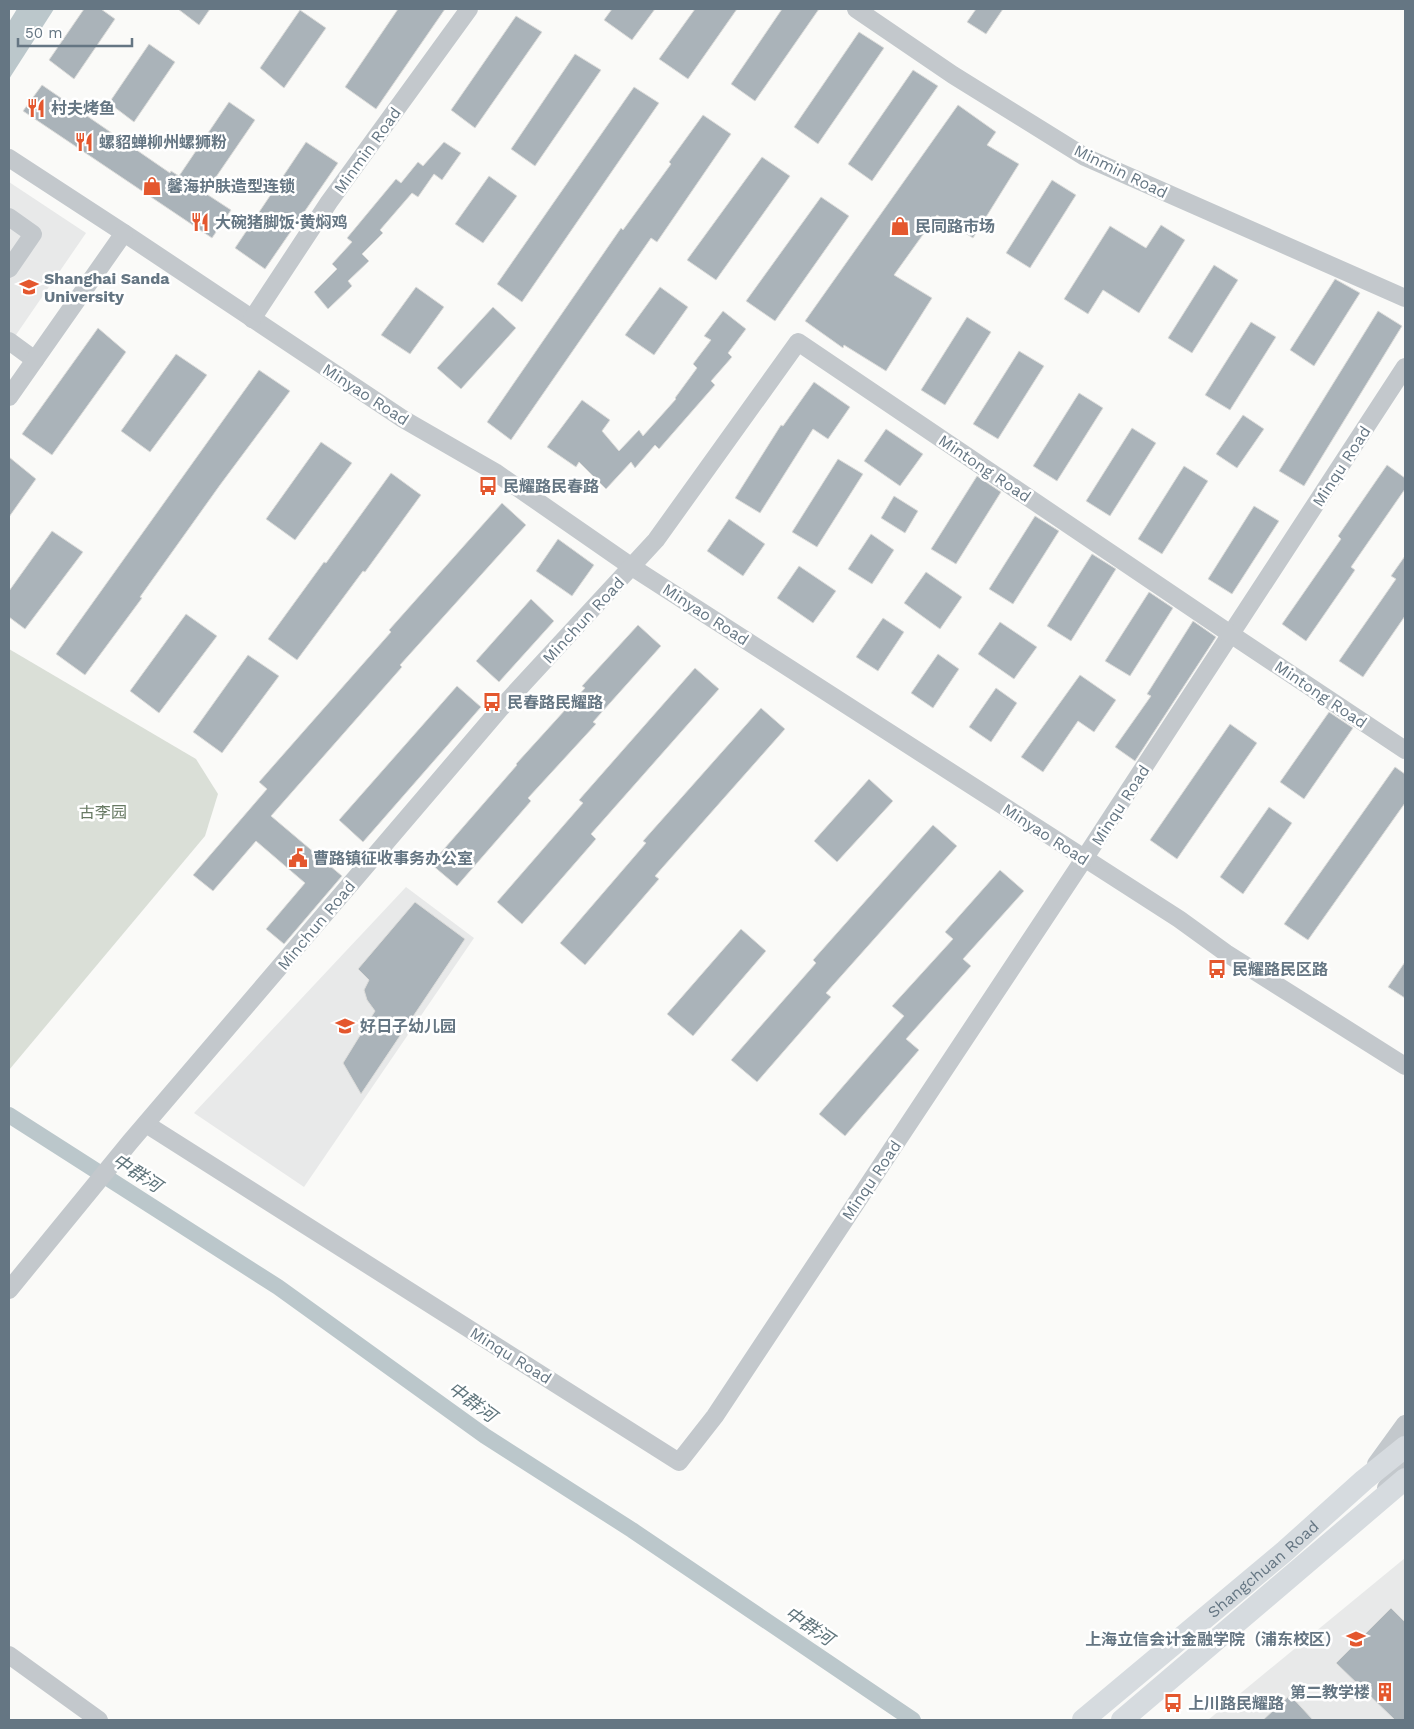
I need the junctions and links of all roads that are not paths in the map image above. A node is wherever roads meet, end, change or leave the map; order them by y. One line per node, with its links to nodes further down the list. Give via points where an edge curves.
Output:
1 (469, 9): 8 (street, Minmin Road, via 329,202)
2 (856, 9): 7 (street, Minmin Road, via 953,75 1085,157)
3 (9, 158): 5 (street, Minyao Road)
4 (9, 217): 6 (street, via 33,234)
5 (124, 233): 8 (street, Minyao Road); 10 (street)
6 (9, 269)
7 (1405, 298)
8 (252, 318): 13 (street, Minyao Road, via 403,419 495,472)
9 (9, 341): 10 (street)
10 (35, 360): 12 (street)
11 (1405, 367): 14 (street, Minqu Road)
12 (9, 397)
13 (632, 567): 14 (street, Mintong Road, via 656,540 798,342); 16 (street, Minyao Road); 18 (street, Minchun Road, via 500,709)
14 (1232, 635): 15 (street, Mintong Road); 16 (street, Minqu Road)
15 (1405, 750)
16 (1084, 859): 17 (street, Minyao Road); 18 (street, Minqu Road, via 715,1416 679,1462)
17 (1405, 1066)
18 (146, 1124): 19 (street, Minchun Road)
19 (9, 1290)
20 (1405, 1424): 24 (street, Shangchuan Road)
21 (1405, 1447): 24 (main road)
22 (1405, 1461): 25 (street, Shangchuan Road)
23 (1405, 1478): 25 (main road)
24 (1364, 1480): 28 (main road, Shangchuan Road, via 1286,1551)
25 (1378, 1501): 29 (main road, Shangchuan Road)
26 (9, 1655): 27 (street)
27 (99, 1720)
28 (1083, 1720)
29 (1122, 1720)

